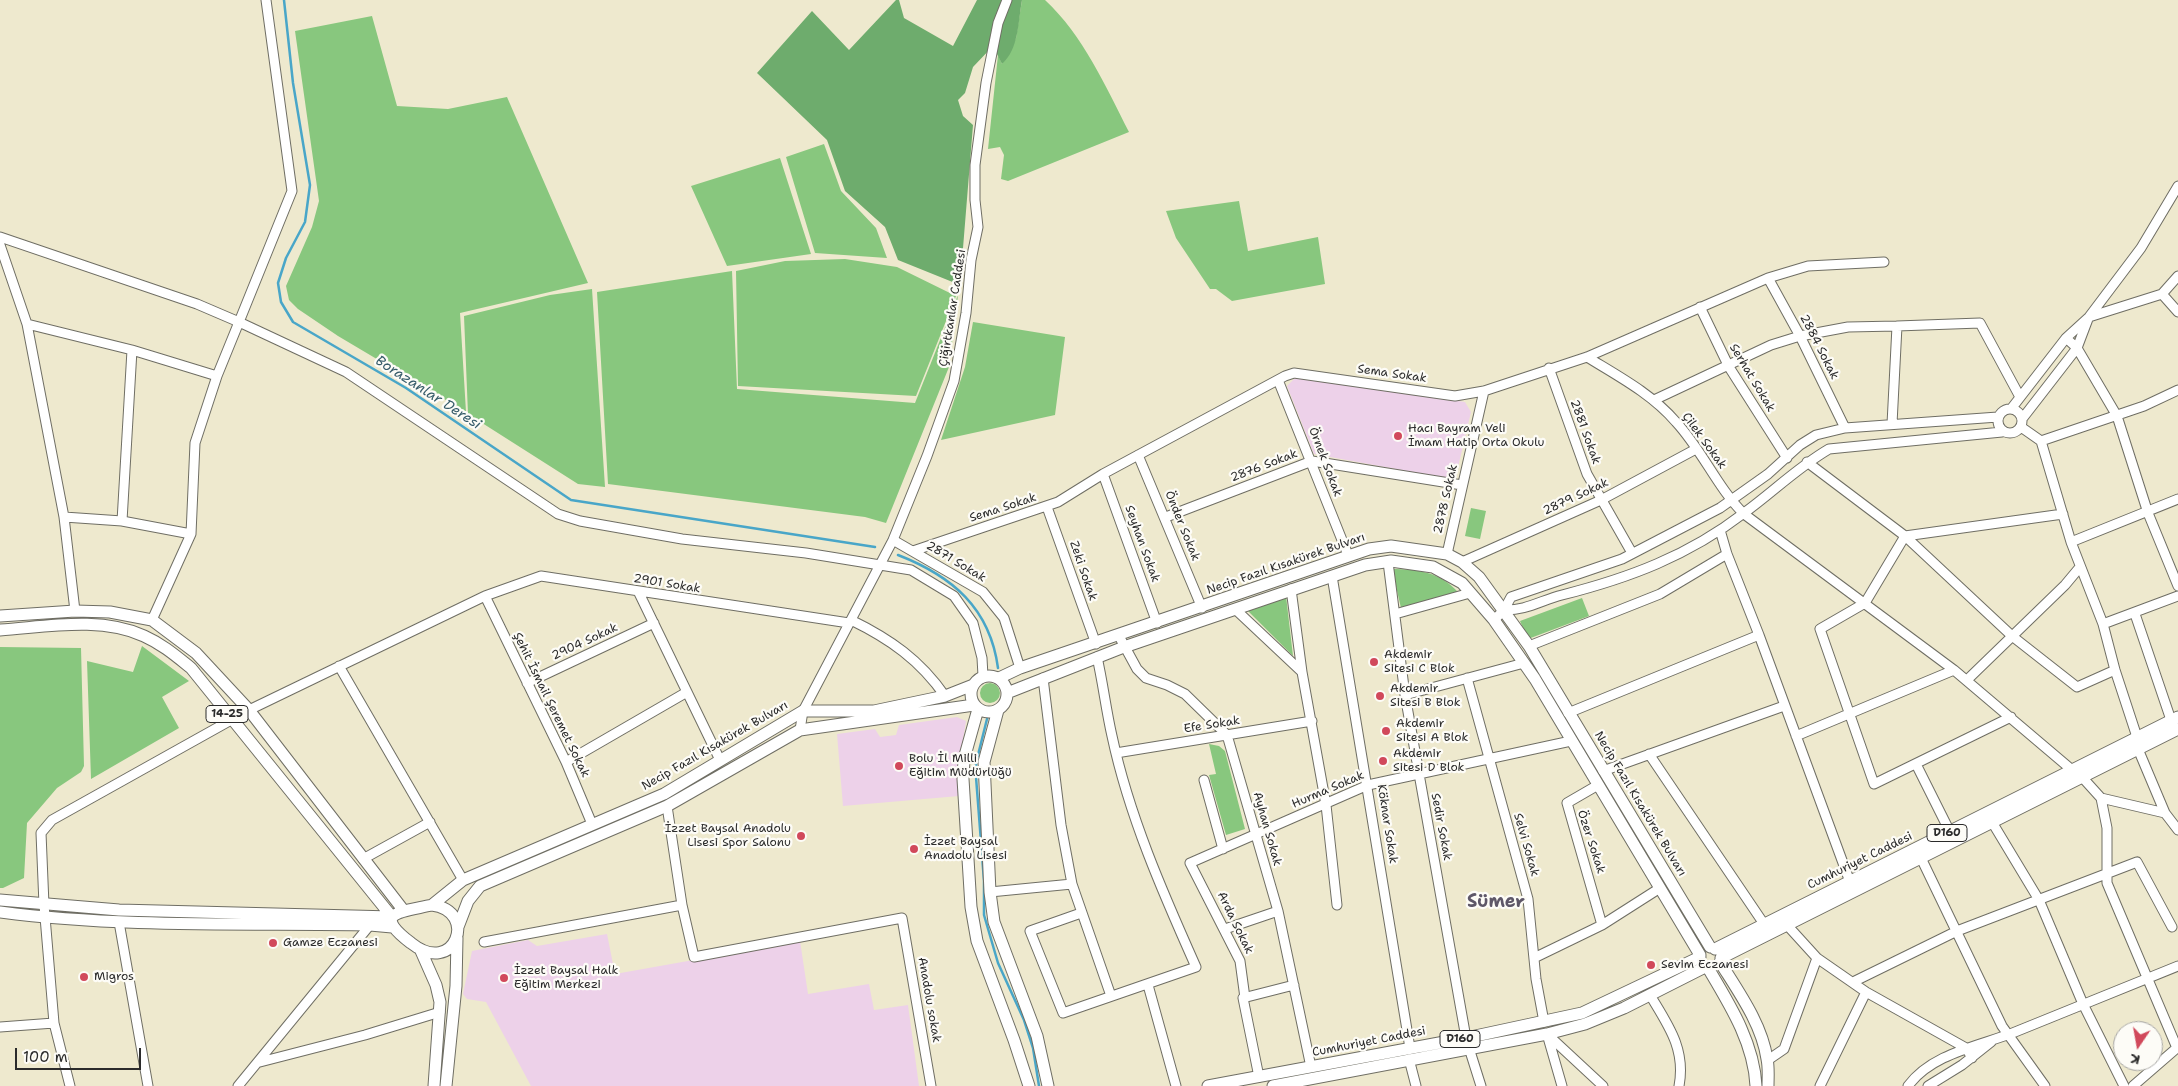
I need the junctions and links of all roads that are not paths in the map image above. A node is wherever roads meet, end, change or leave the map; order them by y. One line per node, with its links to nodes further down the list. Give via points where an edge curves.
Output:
1 (266, 0): 13 (street, via 292,191)
2 (1007, 0): 57 (street, Çiğirtkanlar Caddesi, via 998,23 986,83 975,165 978,227 954,381)
3 (2178, 186): 12 (street, via 2141,248)
4 (0, 236): 13 (street, via 197,304)
5 (0, 245): 14 (street)
6 (1884, 262): 8 (street, Sema Sokak, via 1808,266)
7 (2178, 276): 9 (street)
8 (1768, 278): 10 (street, Sema Sokak); 16 (street, 2884 Sokak)
9 (2162, 294): 11 (street); 12 (street)
10 (1700, 307): 20 (street, Sema Sokak); 21 (street, Serhat Sokak)
11 (2178, 312)
12 (2089, 317): 17 (street); 18 (street)
13 (239, 322): 23 (street); 66 (street, via 346,372 558,514 580,521 682,539)
14 (27, 324): 19 (street); 51 (street)
15 (1897, 326): 16 (street, via 1848,327); 27 (street, via 1980,323); 33 (street)
16 (1800, 336): 21 (street, via 1771,345); 34 (street, 2884 Sokak)
17 (2066, 338): 18 (street); 27 (street)
18 (2077, 348): 30 (street); 32 (street)
19 (132, 350): 23 (street); 53 (street)
20 (1587, 357): 22 (street, Sema Sokak); 28 (street, Çilek Sokak)
21 (1729, 367): 28 (street); 39 (street, Serhat Sokak)
22 (1549, 368): 26 (street, Sema Sokak); 45 (street, 2881 Sokak, via 1587,474)
23 (217, 376): 55 (street, via 195,443)
24 (1278, 380): 26 (street, Sema Sokak, via 1294,373 1455,396); 38 (street, Sema Sokak); 40 (street, Örnek Sokak)
25 (2178, 390): 30 (street)
26 (1484, 391): 43 (street, 2878 Sokak)
27 (2020, 397): 29 (street)
28 (1654, 400): 37 (street, Çilek Sokak, via 1677,422)
29 (2011, 409): 31 (street, via 2003,410); 32 (street, via 2018,412)
30 (2117, 416): 36 (street); 48 (street)
31 (1998, 417): 33 (street); 35 (street)
32 (2021, 423): 35 (street, via 2011,434); 36 (street)
33 (1892, 424): 34 (street)
34 (1845, 428): 39 (street, via 1816,435)
35 (2002, 432): 41 (street, via 1829,449)
36 (2041, 440): 50 (street)
37 (1696, 449): 45 (street, 2879 Sokak); 46 (street, Çilek Sokak)
38 (1138, 455): 42 (street, Sema Sokak); 52 (street, Önder Sokak)
39 (1787, 458): 46 (street)
40 (1312, 460): 43 (street, 2876 Sokak); 52 (street, 2876 Sokak); 63 (street, Örnek Sokak)
41 (1807, 462): 49 (street); 56 (street)
42 (1103, 474): 47 (street, Sema Sokak); 87 (street, Seyhan Sokak)
43 (1462, 485): 60 (street, 2878 Sokak)
44 (2178, 499): 48 (street)
45 (1601, 500): 61 (street, 2881 Sokak); 65 (street, 2879 Sokak)
46 (1731, 501): 49 (street, Çilek Sokak); 61 (street)
47 (1047, 507): 59 (street, Sema Sokak); 93 (street, Zeki Sokak)
48 (2148, 513): 58 (street); 69 (street)
49 (1744, 514): 54 (street); 75 (street, Çilek Sokak)
50 (2063, 514): 56 (street); 58 (street)
51 (64, 517): 53 (street); 79 (street)
52 (1166, 517): 76 (street, Önder Sokak)
53 (122, 521): 55 (street)
54 (1720, 530): 62 (street); 78 (street, via 1648,569 1547,599 1518,611)
55 (191, 534): 83 (street)
56 (1905, 536): 75 (street); 91 (street)
57 (892, 540): 59 (street, 2871 Sokak); 66 (street, Çiğirtkanlar Caddesi)
58 (2071, 542): 67 (street)
59 (913, 551): 98 (street, 2871 Sokak, via 983,592 1004,618)
60 (1447, 554): 63 (main road, Necip Fazıl Kısakürek Bulvarı, via 1391,546); 65 (main road, Necip Fazıl Kısakürek Bulvarı)
61 (1632, 554): 78 (street, via 1511,597)
62 (1727, 554): 90 (street); 94 (street, via 1660,594)
63 (1348, 555): 76 (main road, Necip Fazıl Kısakürek Bulvarı)
64 (1388, 562): 68 (main road, Necip Fazıl Kısakürek Bulvarı, via 1365,565); 71 (main road, Necip Fazıl Kısakürek Bulvarı, via 1433,567 1462,583); 80 (street, Sedir Sokak)
65 (1462, 562): 78 (main road, Necip Fazıl Kısakürek Bulvarı, via 1479,577)
66 (880, 564): 85 (street, Çiğirtkanlar Caddesi); 102 (street, via 911,570 954,596 973,623)
67 (2080, 567): 88 (street); 91 (street)
68 (1332, 576): 70 (main road, Necip Fazıl Kısakürek Bulvarı); 140 (street, Köknar Sokak)
69 (2178, 586)
70 (1291, 589): 77 (main road, Necip Fazıl Kısakürek Bulvarı); 101 (street)
71 (1470, 592): 80 (street); 84 (main road, Necip Fazıl Kısakürek Bulvarı)
72 (639, 593): 73 (street, 2901 Sokak, via 541,576); 85 (street, 2901 Sokak); 86 (street)
73 (485, 596): 97 (street, 2901 Sokak); 107 (street, Şehit İsmail Şeremet Sokak)
74 (2178, 596): 81 (street)
75 (1865, 603): 99 (street, Çilek Sokak); 119 (street, via 1820,629)
76 (1202, 608): 87 (main road, Necip Fazıl Kısakürek Bulvarı)
77 (1235, 609): 92 (main road, Necip Fazıl Kısakürek Bulvarı); 101 (street)
78 (1504, 610): 84 (street); 94 (main road, Necip Fazıl Kısakürek Bulvarı)
79 (75, 611): 82 (main road, 14-25); 83 (main road, 14-25, via 110,612)
80 (1395, 614): 112 (street, Sedir Sokak)
81 (2135, 614): 88 (street); 123 (street)
82 (0, 616)
83 (152, 620): 115 (main road, 14-25, via 196,653)
84 (1494, 620): 96 (main road, Necip Fazıl Kısakürek Bulvarı)
85 (850, 622): 111 (street, 2901 Sokak, via 893,642 934,680); 117 (street, Çiğirtkanlar Caddesi)
86 (654, 623): 107 (street, 2904 Sokak); 109 (street)
87 (1157, 623): 92 (main road, Necip Fazıl Kısakürek Bulvarı)
88 (2103, 624): 100 (street)
89 (0, 630): 121 (main road, 14-25, via 78,624 116,626 144,635 191,668)
90 (1759, 635): 113 (street); 118 (street)
91 (2012, 636): 100 (street, via 2077,687); 106 (street)
92 (1121, 642): 93 (main road, Necip Fazıl Kısakürek Bulvarı); 95 (main road, Necip Fazıl Kısakürek Bulvarı); 125 (street, Ayhan Sokak, via 1136,669 1146,678 1185,694)
93 (1096, 644): 98 (main road, Necip Fazıl Kısakürek Bulvarı)
94 (1529, 646): 118 (main road, Necip Fazıl Kısakürek Bulvarı)
95 (1097, 657): 104 (main road, Necip Fazıl Kısakürek Bulvarı); 129 (street)
96 (1524, 663): 105 (street); 127 (main road, Necip Fazıl Kısakürek Bulvarı)
97 (339, 666): 115 (street, 2901 Sokak); 146 (street)
98 (1020, 668): 103 (main road, Necip Fazıl Kısakürek Bulvarı)
99 (1954, 670): 106 (street, Çilek Sokak); 119 (street)
100 (2115, 670): 128 (street)
101 (1302, 672): 122 (street)
102 (983, 676): 103 (main road); 108 (main road)
103 (999, 678): 110 (main road)
104 (1043, 678): 110 (main road, Necip Fazıl Kısakürek Bulvarı); 159 (street, via 1061,825)
105 (1467, 678): 112 (street); 132 (street, Selvi Sokak)
106 (1967, 680): 120 (street, Çilek Sokak)
107 (527, 683): 133 (street, Şehit İsmail Şeremet Sokak)
108 (973, 685): 111 (main road, Necip Fazıl Kısakürek Bulvarı); 114 (main road, via 970,696)
109 (687, 692): 131 (street); 133 (street)
110 (1007, 693): 116 (main road, via 1006,702)
111 (945, 696): 117 (main road, Necip Fazıl Kısakürek Bulvarı, via 874,711)
112 (1405, 696): 137 (street, Sedir Sokak)
113 (1784, 706): 126 (street); 130 (street)
114 (976, 707): 116 (main road, via 988,712); 124 (main road); 222 (main road, via 964,759 963,779 971,907 977,941)
115 (249, 710): 121 (street, 2901 Sokak); 154 (main road, 14-25)
116 (998, 710): 161 (main road, via 984,762)
117 (803, 711): 124 (street, Çiğirtkanlar Caddesi); 131 (main road, Necip Fazıl Kısakürek Bulvarı)
118 (1568, 713): 136 (main road, Necip Fazıl Kısakürek Bulvarı)
119 (1851, 714): 126 (street); 134 (street, via 1874,784)
120 (2011, 716): 134 (street); 135 (street, Çilek Sokak)
121 (232, 720): 165 (street, 2901 Sokak, via 52,820 41,833); 174 (main road, 14-25)
122 (1312, 721): 125 (street, Efe Sokak); 143 (street)
123 (2176, 722): 128 (main road, Cumhuriyet Caddesi / D160)
124 (800, 730): 144 (main road)
125 (1227, 736): 129 (street, Efe Sokak); 151 (street, Ayhan Sokak)
126 (1796, 736): 158 (street)
127 (1571, 741): 132 (street, Hurma Sokak); 141 (main road, Necip Fazıl Kısakürek Bulvarı)
128 (2138, 743): 135 (main road, Cumhuriyet Caddesi / D160); 138 (main road, Cumhuriyet Caddesi / D160); 145 (street)
129 (1116, 753): 192 (street, via 1161,889 1196,967)
130 (1649, 754): 136 (street); 175 (street)
131 (720, 760): 148 (main road, Necip Fazıl Kısakürek Bulvarı, via 664,794)
132 (1490, 760): 137 (street, Hurma Sokak); 186 (street, Selvi Sokak, via 1528,899)
133 (566, 762): 148 (street, Şehit İsmail Şeremet Sokak)
134 (1916, 764): 150 (street)
135 (2072, 770): 150 (main road, Cumhuriyet Caddesi / D160)
136 (1603, 771): 185 (main road, Necip Fazıl Kısakürek Bulvarı)
137 (1419, 775): 140 (street, Hurma Sokak); 206 (street, Sedir Sokak)
138 (2082, 778): 142 (street); 147 (main road, Cumhuriyet Caddesi / D160)
139 (1204, 780): 152 (street)
140 (1368, 785): 143 (street, Hurma Sokak); 209 (street, Köknar Sokak)
141 (1598, 785): 160 (main road, Necip Fazıl Kısakürek Bulvarı); 177 (street, Özer Sokak, via 1567,803)
142 (2101, 798): 145 (street); 156 (street, via 2107,828)
143 (1326, 805): 151 (street, Hurma Sokak); 167 (street)
144 (667, 806): 166 (street); 181 (main road, via 480,886 468,901)
145 (2165, 813): 149 (street)
146 (430, 822): 154 (street); 157 (street)
147 (1992, 822): 153 (main road, Cumhuriyet Caddesi / D160); 163 (street)
148 (592, 824): 157 (main road, Necip Fazıl Kısakürek Bulvarı)
149 (2178, 830)
150 (1950, 832): 158 (main road, Cumhuriyet Caddesi / D160)
151 (1255, 835): 152 (street, Hurma Sokak); 168 (street, Ayhan Sokak)
152 (1223, 849): 155 (street, Hurma Sokak)
153 (1921, 858): 178 (main road, Cumhuriyet Caddesi / D160); 182 (street)
154 (363, 859): 169 (main road)
155 (1190, 863): 180 (street, Arda Sokak)
156 (2106, 873): 163 (street); 179 (street, via 2137,862); 190 (street)
157 (463, 880): 164 (main road, Necip Fazıl Kısakürek Bulvarı)
158 (1850, 882): 175 (main road, Cumhuriyet Caddesi / D160)
159 (1072, 884): 161 (street); 171 (street)
160 (1660, 888): 177 (street); 188 (main road, Necip Fazıl Kısakürek Bulvarı)
161 (990, 892): 223 (main road, via 994,922 1037,1036)
162 (0, 900): 165 (main road)
163 (2039, 900): 182 (street); 198 (street)
164 (432, 904): 169 (main road); 181 (main road, via 448,909 454,916)
165 (44, 905): 172 (street, 2901 Sokak); 174 (main road)
166 (682, 905): 183 (street); 221 (street, Anadolu sokak, via 694,956 902,918)
167 (1337, 905)
168 (1278, 910): 180 (street); 193 (street, Ayhan Sokak)
169 (404, 911): 174 (main road, via 395,914)
170 (0, 912): 172 (main road)
171 (1081, 913): 196 (street); 196 (street, via 1030,931 1063,1013)
172 (45, 918): 173 (main road); 201 (street, 2901 Sokak)
173 (119, 922): 176 (main road); 217 (street)
174 (392, 922): 176 (main road); 184 (main road, 14-25)
175 (1764, 924): 185 (main road, Cumhuriyet Caddesi / D160)
176 (370, 925): 212 (street)
177 (1602, 925): 186 (street)
178 (1787, 925): 185 (main road, Cumhuriyet Caddesi / D160); 187 (street)
179 (2172, 927)
180 (1225, 929): 197 (street, Arda Sokak, via 1240,961)
181 (457, 931): 184 (main road, via 452,946 446,951 431,954); 220 (main road, via 456,986)
182 (1957, 931): 191 (street); 204 (street)
183 (484, 942)
184 (421, 951): 199 (main road, 14-25, via 436,985)
185 (1717, 954): 188 (main road, via 1715,967); 188 (main road, via 1704,949); 211 (main road, Necip Fazıl Kısakürek Bulvarı, via 1763,1041)
186 (1534, 958): 200 (street, Selvi Sokak)
187 (1817, 958): 191 (street); 211 (street, via 1784,1049)
188 (1703, 962): 195 (main road, Cumhuriyet Caddesi / D160); 200 (main road, Cumhuriyet Caddesi / D160, via 1582,1013); 232 (main road, Necip Fazıl Kısakürek Bulvarı, via 1748,1044 1756,1070)
189 (2178, 966): 190 (street)
190 (2148, 978): 198 (street); 208 (street)
191 (1853, 982): 194 (street)
192 (1148, 985): 196 (street); 224 (street)
193 (1294, 985): 197 (street); 213 (street, Ayhan Sokak)
194 (1866, 992): 207 (street); 234 (street)
195 (1650, 995): 203 (main road, Cumhuriyet Caddesi / D160, via 1585,1024); 231 (street, via 1676,1039 1682,1072)
196 (1111, 996)
197 (1245, 998): 214 (street, Arda Sokak)
198 (2083, 1004): 204 (street); 238 (street)
199 (440, 1012): 212 (street); 219 (main road, 14-25)
200 (1544, 1022): 206 (main road, Cumhuriyet Caddesi / D160)
201 (54, 1023): 202 (street); 216 (street, 2901 Sokak)
202 (0, 1027)
203 (1546, 1034): 206 (main road, Cumhuriyet Caddesi / D160); 229 (street); 230 (street)
204 (2008, 1035): 205 (street); 237 (street)
205 (1994, 1040): 207 (street); 210 (street)
206 (1468, 1043): 209 (main road, Cumhuriyet Caddesi / D160); 228 (street, Sedir Sokak)
207 (1966, 1048): 210 (street); 235 (street, via 1926,1069)
208 (2178, 1048): 239 (street)
209 (1410, 1053): 213 (main road, Cumhuriyet Caddesi / D160); 215 (main road, Cumhuriyet Caddesi / D160); 227 (street, Köknar Sokak)
210 (1972, 1058): 236 (street)
211 (1768, 1060): 233 (main road, Necip Fazıl Kısakürek Bulvarı)
212 (260, 1062): 218 (street)
213 (1311, 1067): 214 (main road, Cumhuriyet Caddesi / D160)
214 (1259, 1077): 225 (main road, Cumhuriyet Caddesi / D160)
215 (1324, 1081): 226 (main road, Cumhuriyet Caddesi / D160)
216 (70, 1086)
217 (148, 1086)
218 (238, 1086)
219 (434, 1086)
220 (446, 1086)
221 (931, 1086)
222 (1028, 1086)
223 (1048, 1086)
224 (1176, 1086)
225 (1208, 1086)
226 (1273, 1086)
227 (1416, 1086)
228 (1481, 1086)
229 (1562, 1086)
230 (1603, 1086)
231 (1679, 1086)
232 (1756, 1086)
233 (1768, 1086)
234 (1820, 1086)
235 (1908, 1086)
236 (1928, 1086)
237 (2045, 1086)
238 (2124, 1086)
239 (2133, 1086)

